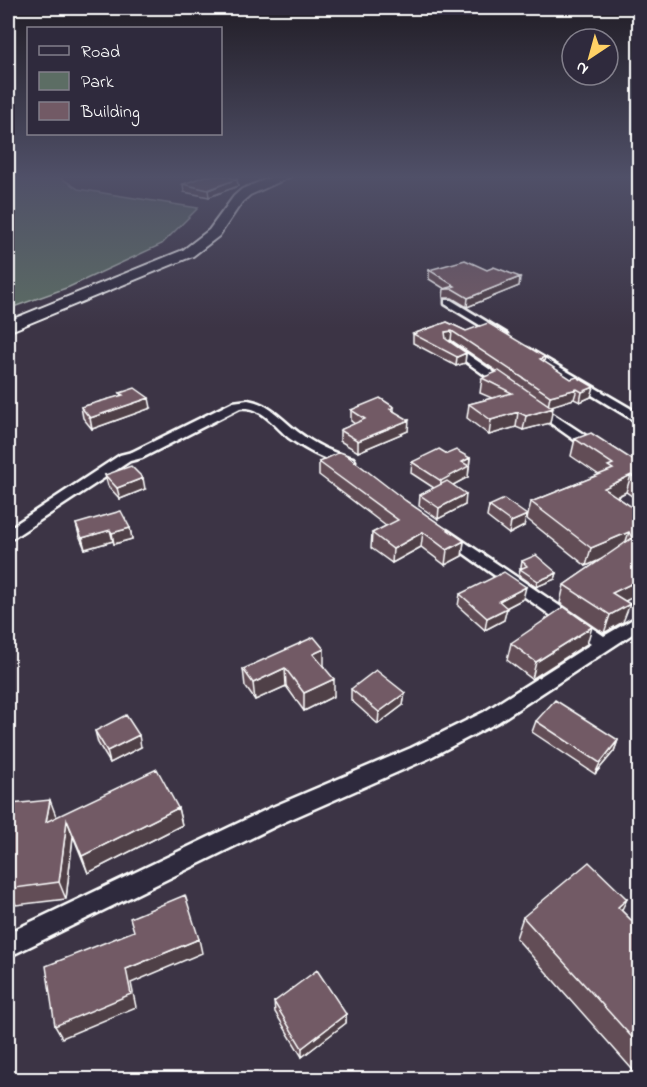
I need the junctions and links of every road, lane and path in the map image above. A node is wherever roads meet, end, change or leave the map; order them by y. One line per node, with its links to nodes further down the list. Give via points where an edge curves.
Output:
1 (206, 227): 4 (highway, via 177,251)
2 (218, 227): 5 (highway, via 188,253)
3 (448, 302): 7 (street)
4 (8, 320)
5 (8, 327)
6 (450, 345): 8 (street)
7 (639, 420)
8 (607, 457)
9 (360, 470): 11 (street, via 295,436 260,406 237,405 125,458)
10 (439, 529): 13 (street)
11 (8, 536)
12 (639, 621): 13 (street)
13 (604, 645): 14 (street, via 491,717 418,754 258,824)
14 (8, 945)

